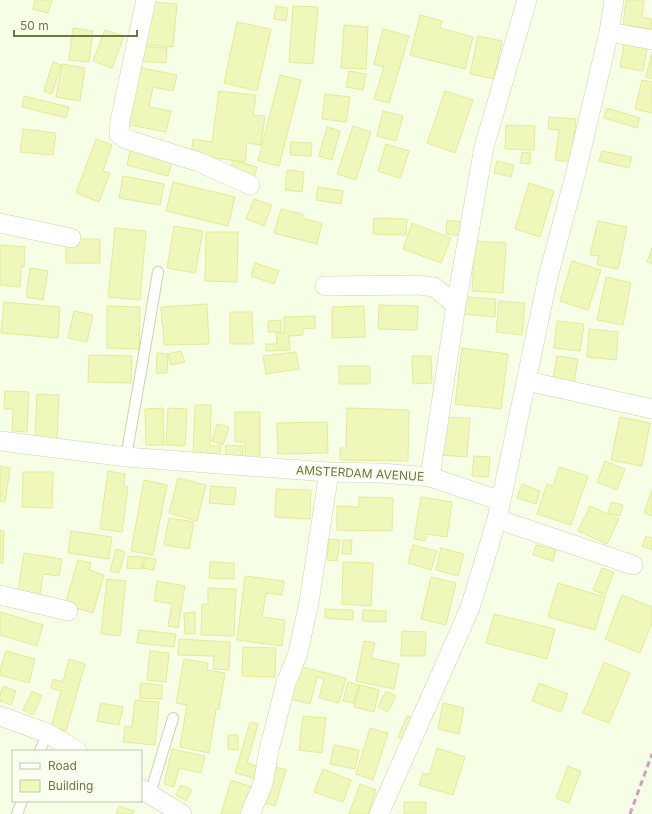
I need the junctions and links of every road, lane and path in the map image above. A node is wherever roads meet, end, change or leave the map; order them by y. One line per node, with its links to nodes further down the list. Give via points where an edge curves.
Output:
1 (146, 0): 6 (street, via 119,134 132,142 199,162)
2 (527, 0): 11 (street, via 484,148)
3 (614, 0): 4 (street)
4 (609, 32): 5 (street); 12 (street, via 548,277)
5 (652, 40)
6 (250, 185)
7 (0, 223): 8 (street)
8 (71, 238)
9 (158, 272): 15 (lane)
10 (324, 286): 11 (street, via 434,287)
11 (456, 305): 17 (street)
12 (527, 381): 13 (street); 18 (street)
13 (652, 409)
14 (0, 441): 15 (street, AMSTERDAM AVENUE)
15 (126, 457): 16 (street, AMSTERDAM AVENUE)
16 (329, 472): 17 (street, AMSTERDAM AVENUE); 31 (street, via 309,602 298,654 286,683 263,784)
17 (430, 477): 18 (street, AMSTERDAM AVENUE)
18 (499, 510): 19 (street, AMSTERDAM AVENUE); 32 (street, via 470,608)
19 (633, 565)
20 (0, 595): 21 (street)
21 (68, 611)
22 (0, 716): 24 (street)
23 (173, 718): 27 (lane)
24 (46, 733): 25 (lane); 26 (street)
25 (40, 750)
26 (75, 750)
27 (150, 799): 30 (street)
28 (22, 802): 29 (lane)
29 (17, 814)
30 (182, 814)
31 (250, 814)
32 (380, 814)

